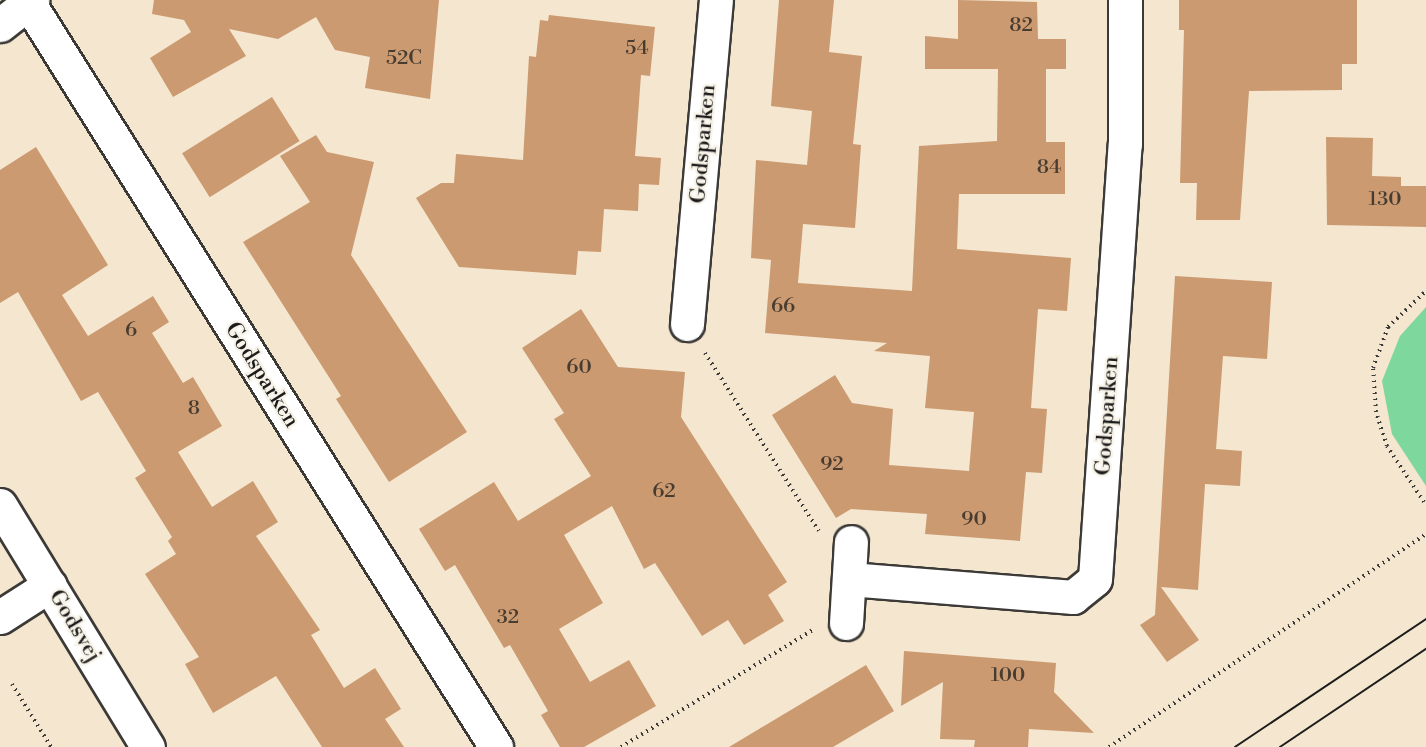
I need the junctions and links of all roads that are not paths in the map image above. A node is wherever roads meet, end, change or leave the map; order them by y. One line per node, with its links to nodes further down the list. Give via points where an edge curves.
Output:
1 (716, 0): 5 (street, Godsparken)
2 (1125, 0): 8 (street, Godsparken, via 1125,144 1095,579 1073,597)
3 (30, 1): 4 (street, Godsparken); 13 (street, Godsparken)
4 (0, 25)
5 (687, 324)
6 (0, 505): 9 (street, Godsvej)
7 (851, 542): 8 (street)
8 (849, 579): 11 (street)
9 (50, 585): 10 (street); 12 (street, Godsvej)
10 (0, 617)
11 (846, 622)
12 (148, 747)
13 (496, 747)

